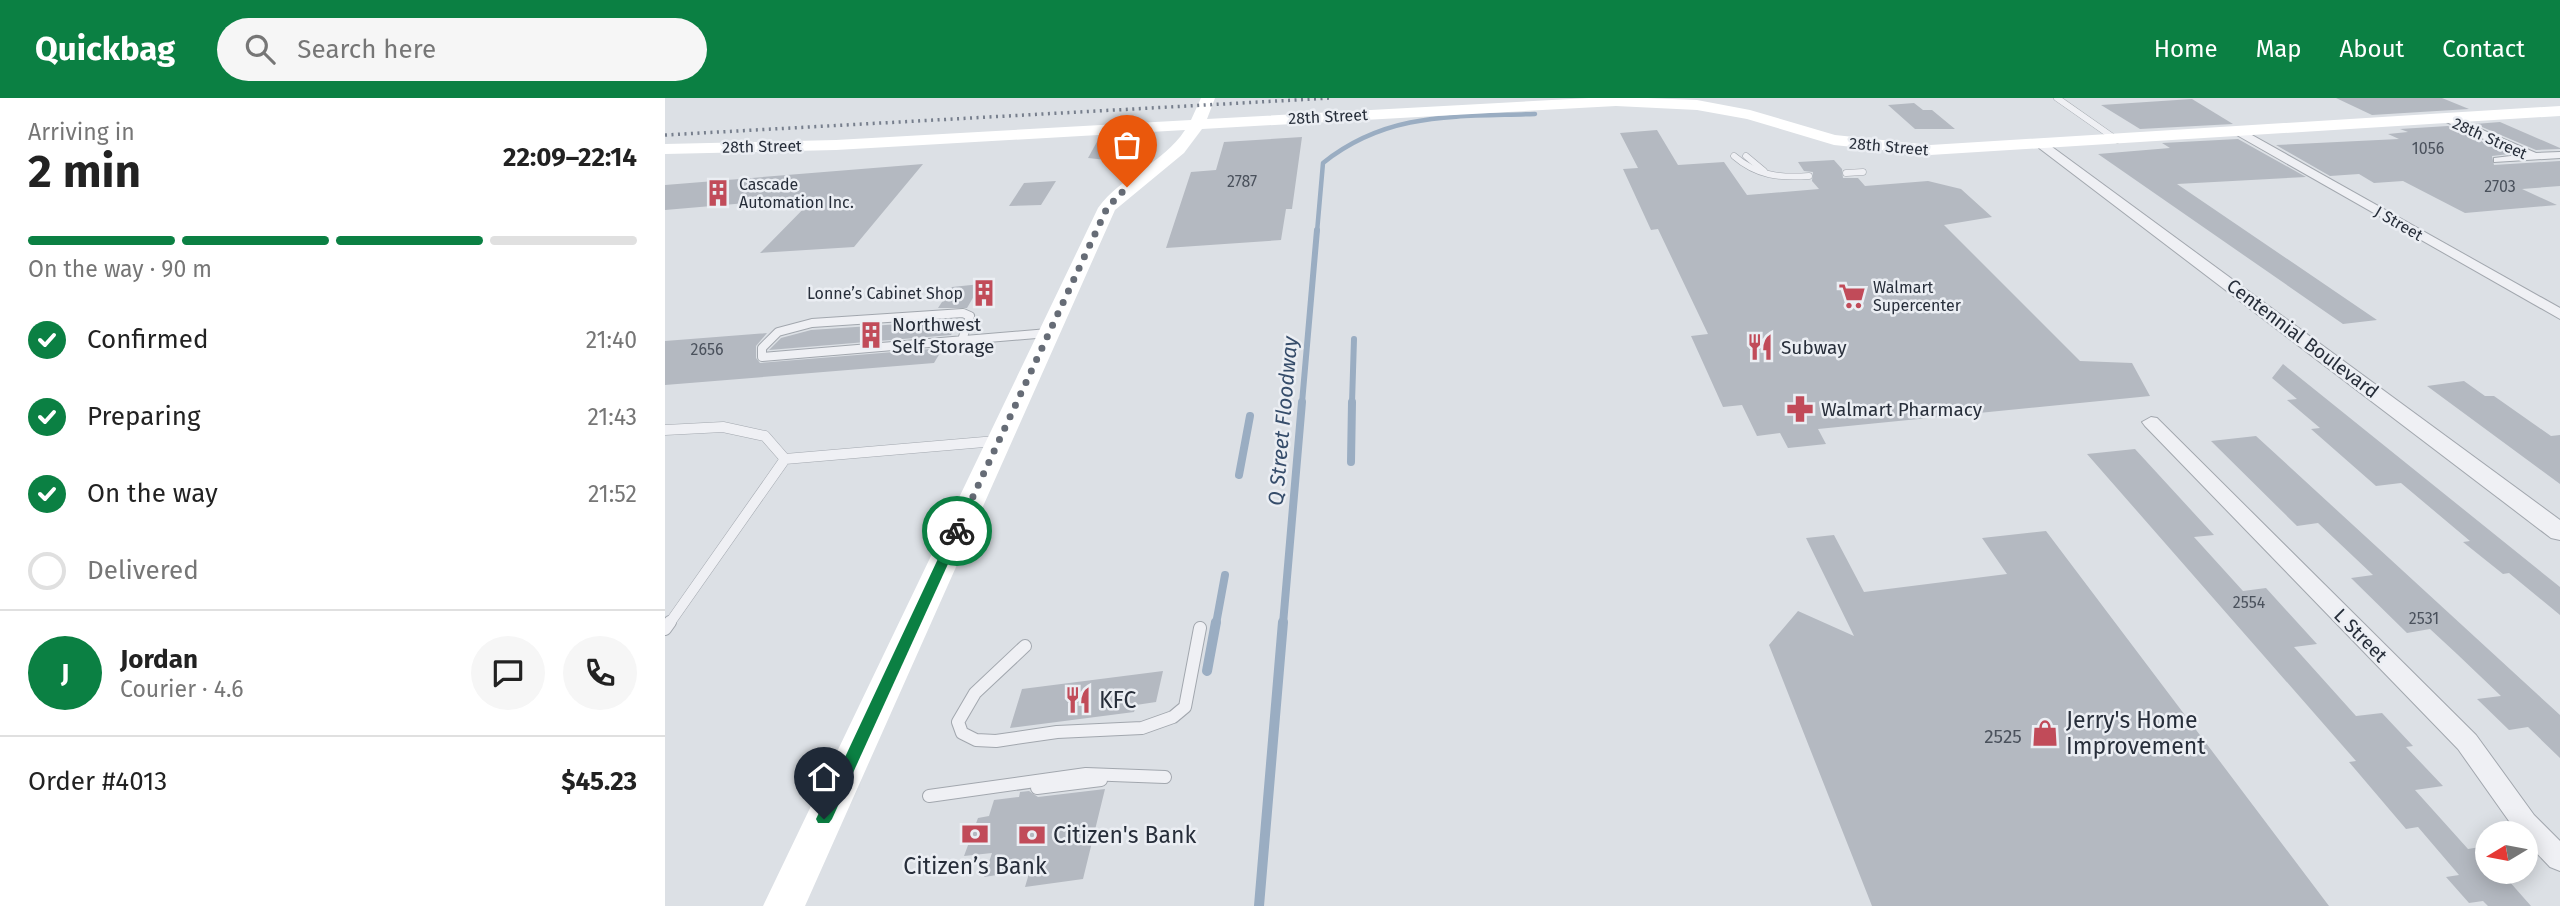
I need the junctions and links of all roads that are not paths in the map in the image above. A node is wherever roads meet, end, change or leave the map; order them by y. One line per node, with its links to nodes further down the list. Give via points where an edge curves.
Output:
1 (2057, 98): 6 (lane)
2 (1203, 111): 7 (main road, 28th Street, via 1645,101 1725,110 1821,137 1889,148); 8 (main road, 28th Street, via 836,145); 17 (main road, via 1189,141 1127,187 1107,208)
3 (2560, 111): 4 (main road, 28th Street)
4 (2446, 118): 5 (main road, 28th Street); 12 (street, 28th Street)
5 (2239, 132): 6 (main road, 28th Street); 16 (street, J Street)
6 (2118, 140): 7 (main road, 28th Street)
7 (2044, 145): 23 (street, Centennial Boulevard)
8 (665, 149)
9 (2560, 155): 12 (street, 28th Street)
10 (1734, 156): 11 (lane, via 1761,176 1807,174 1766,172)
11 (1746, 156)
12 (2534, 157): 13 (street, 28th Street)
13 (2498, 160)
14 (1861, 170): 15 (lane)
15 (1844, 171)
16 (2560, 314)
17 (1048, 333): 18 (lane); 21 (main road)
18 (962, 340): 18 (lane, via 780,358 762,358 762,348 777,332 832,322 963,313 970,316)
19 (2151, 422): 29 (street, L Street, via 2467,742 2525,823)
20 (665, 430): 22 (lane, via 723,427 765,436)
21 (999, 441): 22 (lane); 30 (main road)
22 (785, 460): 25 (lane)
23 (2560, 532)
24 (1200, 628): 26 (lane, via 1185,707 1167,721 1000,739 967,737 961,717 967,702 996,668)
25 (665, 629)
26 (1025, 646)
27 (1165, 777): 28 (lane)
28 (929, 796)
29 (2560, 859)
30 (784, 906)

